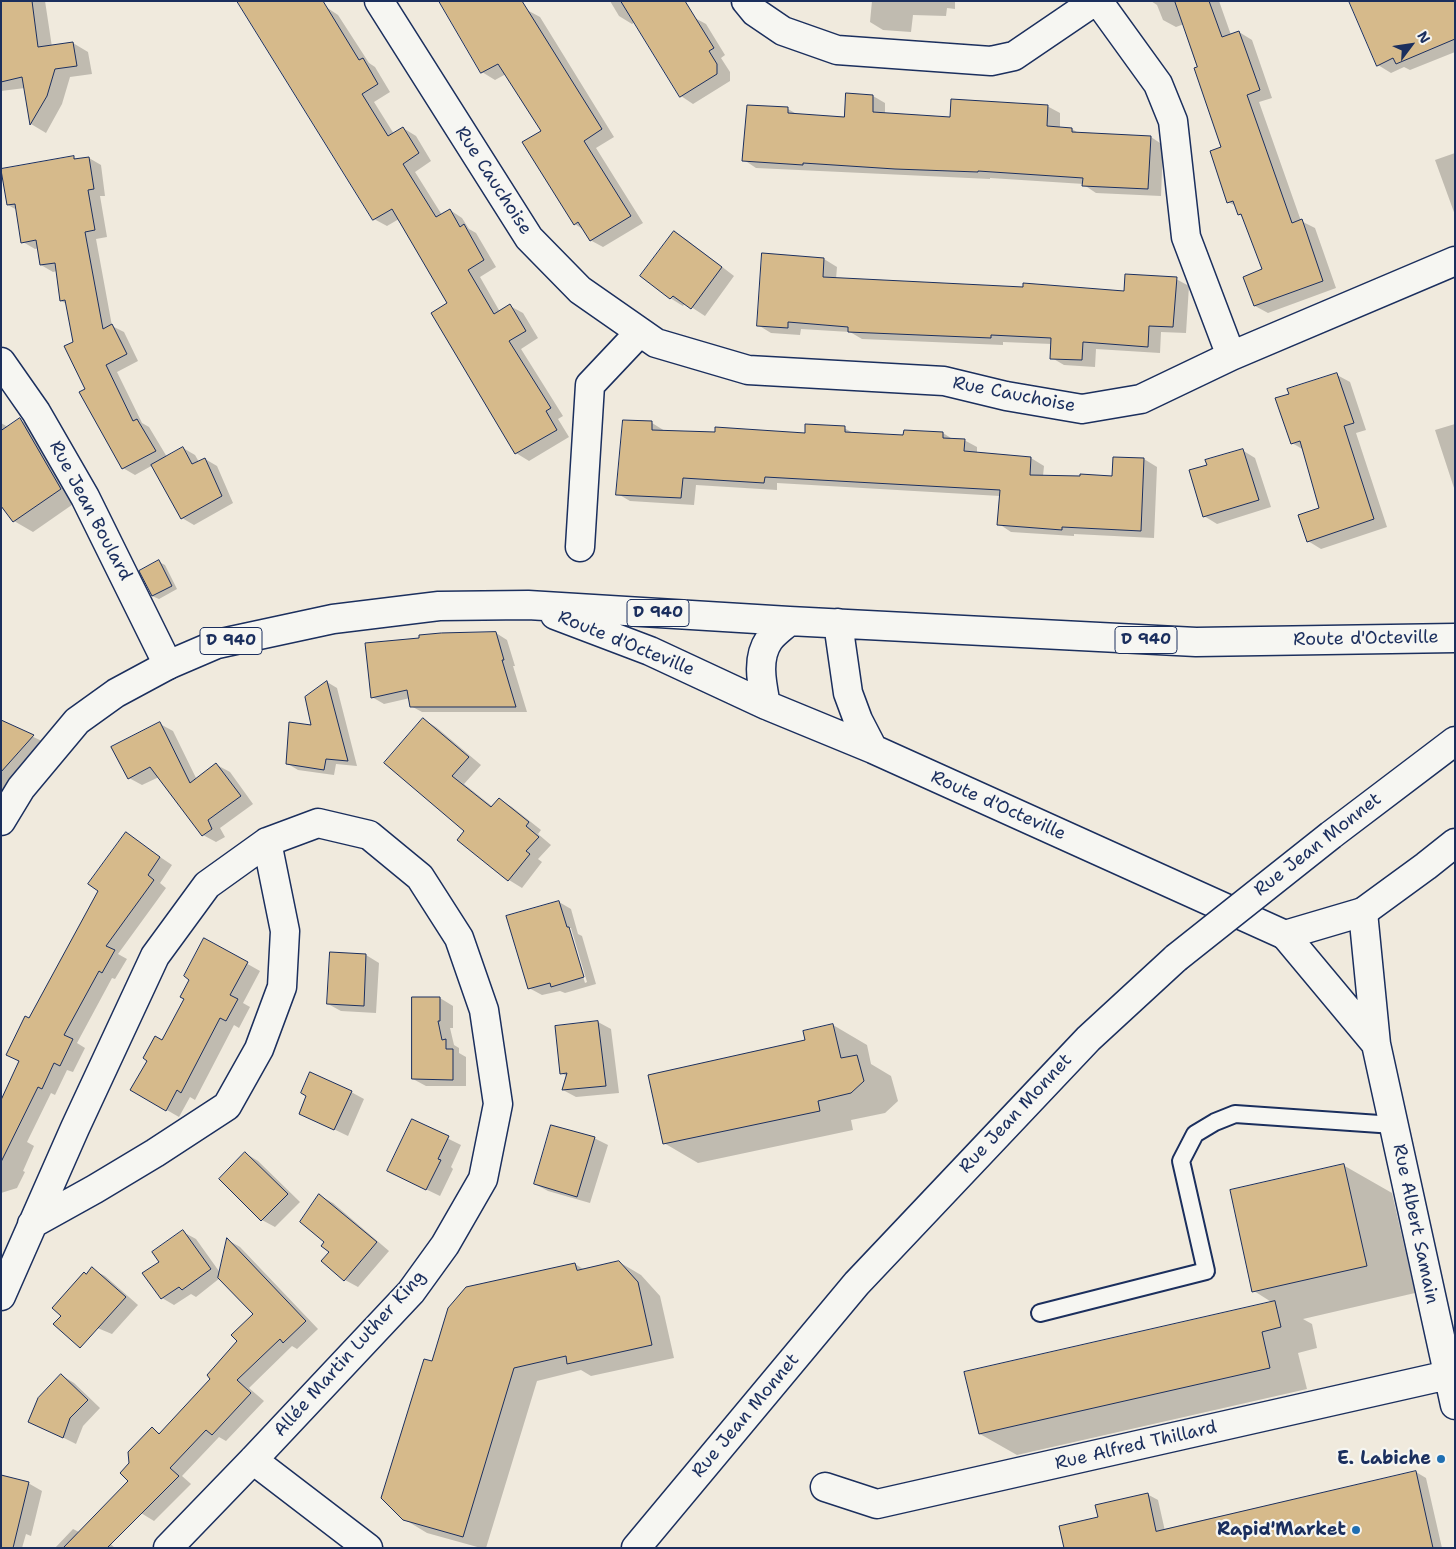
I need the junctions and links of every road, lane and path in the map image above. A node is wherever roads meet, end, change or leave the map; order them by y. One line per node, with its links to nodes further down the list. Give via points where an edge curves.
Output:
1 (379, 1): 5 (street, Rue Cauchoise, via 528,238 580,290)
2 (746, 1): 3 (street, via 755,12 783,31 836,50 991,61 1014,56)
3 (1097, 1): 6 (street, via 1158,84 1173,121 1186,237)
4 (1455, 260): 6 (street, Rue Cauchoise)
5 (640, 332): 6 (street, Rue Cauchoise, via 656,343 748,370 944,381 1082,409 1141,399); 8 (street, via 590,385)
6 (1231, 356)
7 (1, 362): 13 (street, Rue Jean Boulard, via 36,412 85,497)
8 (580, 547)
9 (528, 605): 10 (street, Route d'Octeville / D 940); 13 (street, Route d'Octeville / D 940, via 439,606 333,619 217,644); 14 (street, Route d'Octeville / D 940, via 650,651)
10 (789, 621): 11 (street, Route d'Octeville / D 940); 14 (street, via 769,640 762,657 760,680)
11 (838, 623): 12 (street, Route d'Octeville / D 940, via 1196,642); 16 (street, via 848,693)
12 (1455, 638)
13 (168, 665): 17 (street, Route d'Octeville / D 940, via 116,693 77,721 21,788)
14 (766, 705): 16 (street, Route d'Octeville / D 940)
15 (1455, 740): 35 (street, Rue Jean Monnet, bridge, via 1176,958 1088,1038 857,1283)
16 (873, 749): 23 (street, Route d'Octeville / D 940)
17 (1, 821)
18 (267, 842): 26 (street, Allée Martin Luther King, via 207,885 154,956); 26 (street, via 285,931 282,987 259,1049 227,1106 104,1184); 31 (street, Allée Martin Luther King, via 318,823 369,835 420,877 459,938 484,1010 498,1104 483,1179 445,1245 410,1292)
19 (1455, 843): 21 (street)
20 (1455, 861): 21 (street)
21 (1426, 866): 22 (street)
22 (1363, 912): 23 (street); 24 (street, Rue Albert Samain)
23 (1285, 935): 24 (street)
24 (1376, 1044): 25 (street, Rue Albert Samain)
25 (1394, 1125): 28 (lane, via 1235,1114 1215,1122 1195,1134 1181,1161 1206,1271); 29 (street, Rue Albert Samain)
26 (32, 1224): 27 (street, Allée Martin Luther King)
27 (1, 1296)
28 (1040, 1313)
29 (1448, 1375): 30 (street, Rue Albert Samain); 32 (street, Rue Alfred Thillard, via 877,1504)
30 (1455, 1405)
31 (253, 1460): 33 (street, Allée Martin Luther King); 34 (street)
32 (825, 1487)
33 (168, 1548)
34 (368, 1548)
35 (636, 1548)

